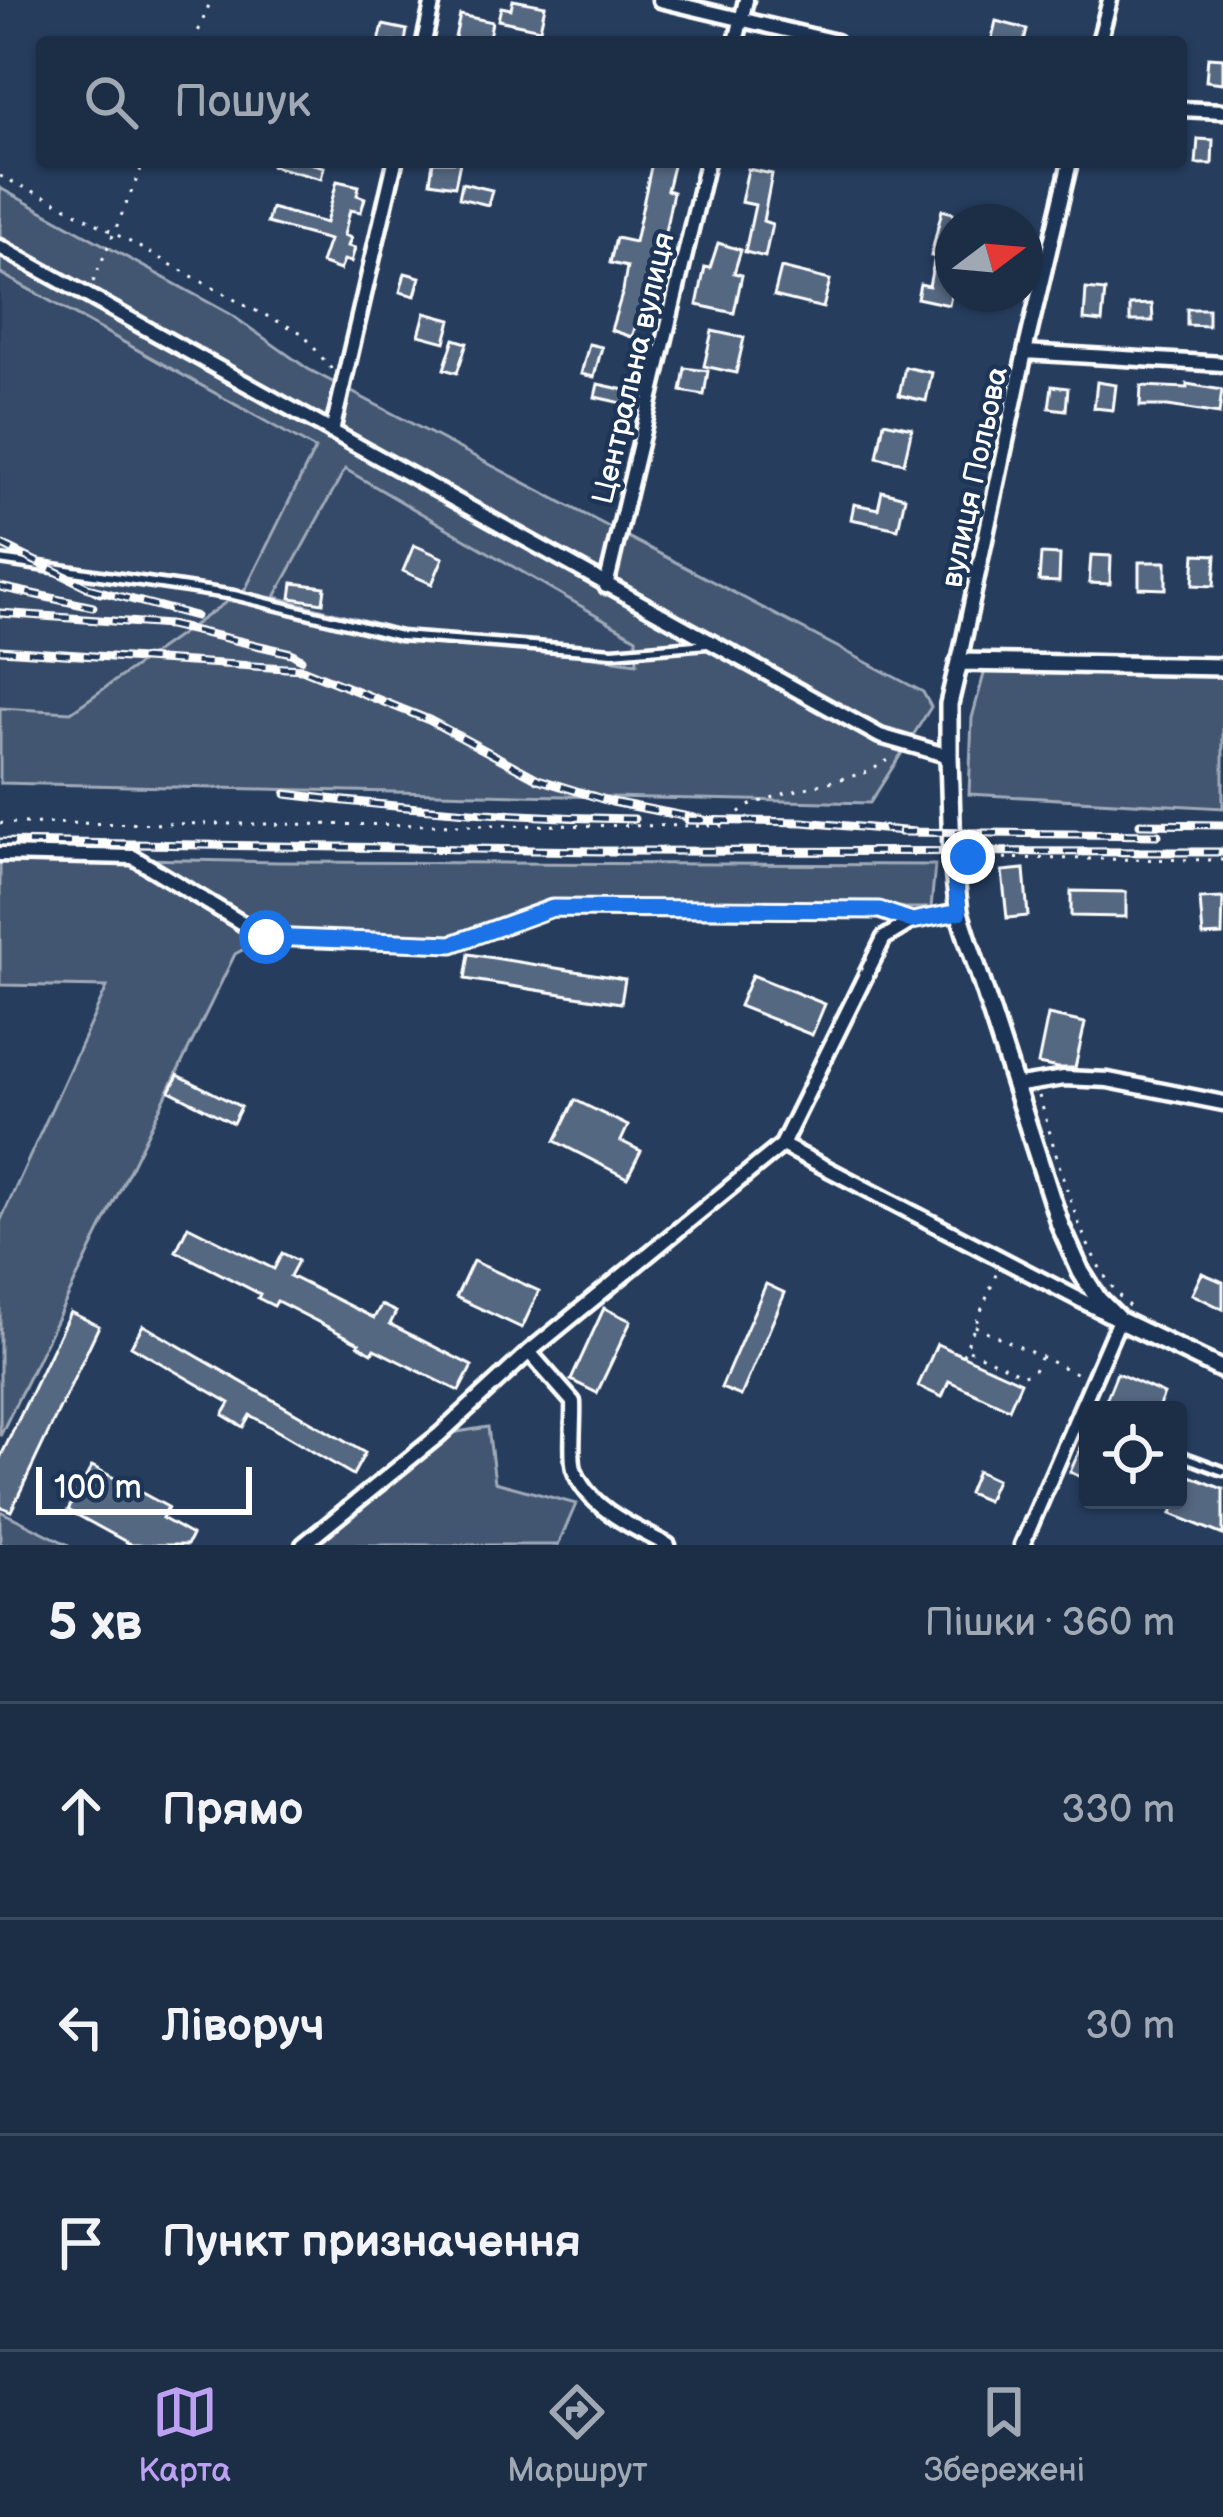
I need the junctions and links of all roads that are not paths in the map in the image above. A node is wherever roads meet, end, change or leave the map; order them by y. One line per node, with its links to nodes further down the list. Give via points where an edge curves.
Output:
1 (433, 0): 6 (street)
2 (660, 0): 5 (street)
3 (746, 0): 5 (street)
4 (1110, 0): 9 (street)
5 (741, 18): 7 (street); 8 (street)
6 (425, 36)
7 (737, 36)
8 (812, 36)
9 (1101, 36)
10 (1187, 109): 11 (street)
11 (1223, 111)
12 (394, 168): 18 (street)
13 (706, 168): 20 (street, Центральна вулиця)
14 (1069, 168): 16 (street, вулиця Польова)
15 (0, 247): 18 (street)
16 (1025, 352): 17 (street); 22 (street, вулиця Польова)
17 (1223, 364)
18 (332, 432): 20 (street)
19 (0, 560): 21 (lane, via 234,595 400,636 613,652)
20 (606, 586): 21 (street)
21 (711, 644): 24 (street, via 880,736)
22 (958, 662): 23 (street); 24 (street)
23 (1223, 668)
24 (949, 756): 26 (street)
25 (0, 854): 27 (street, via 133,857 266,937 452,944 553,908 880,910)
26 (959, 912): 27 (street); 28 (street)
27 (912, 921): 30 (street, via 884,938)
28 (1014, 1086): 29 (street, via 1108,1080); 31 (street, via 1060,1225 1081,1272)
29 (1223, 1102)
30 (782, 1145): 31 (street); 32 (street)
31 (1118, 1321): 33 (street); 38 (street)
32 (529, 1352): 36 (street); 37 (street, via 573,1402 573,1467 595,1501)
33 (1223, 1370)
34 (1187, 1458): 35 (lane)
35 (1223, 1471)
36 (303, 1545)
37 (668, 1545)
38 (1022, 1545)

